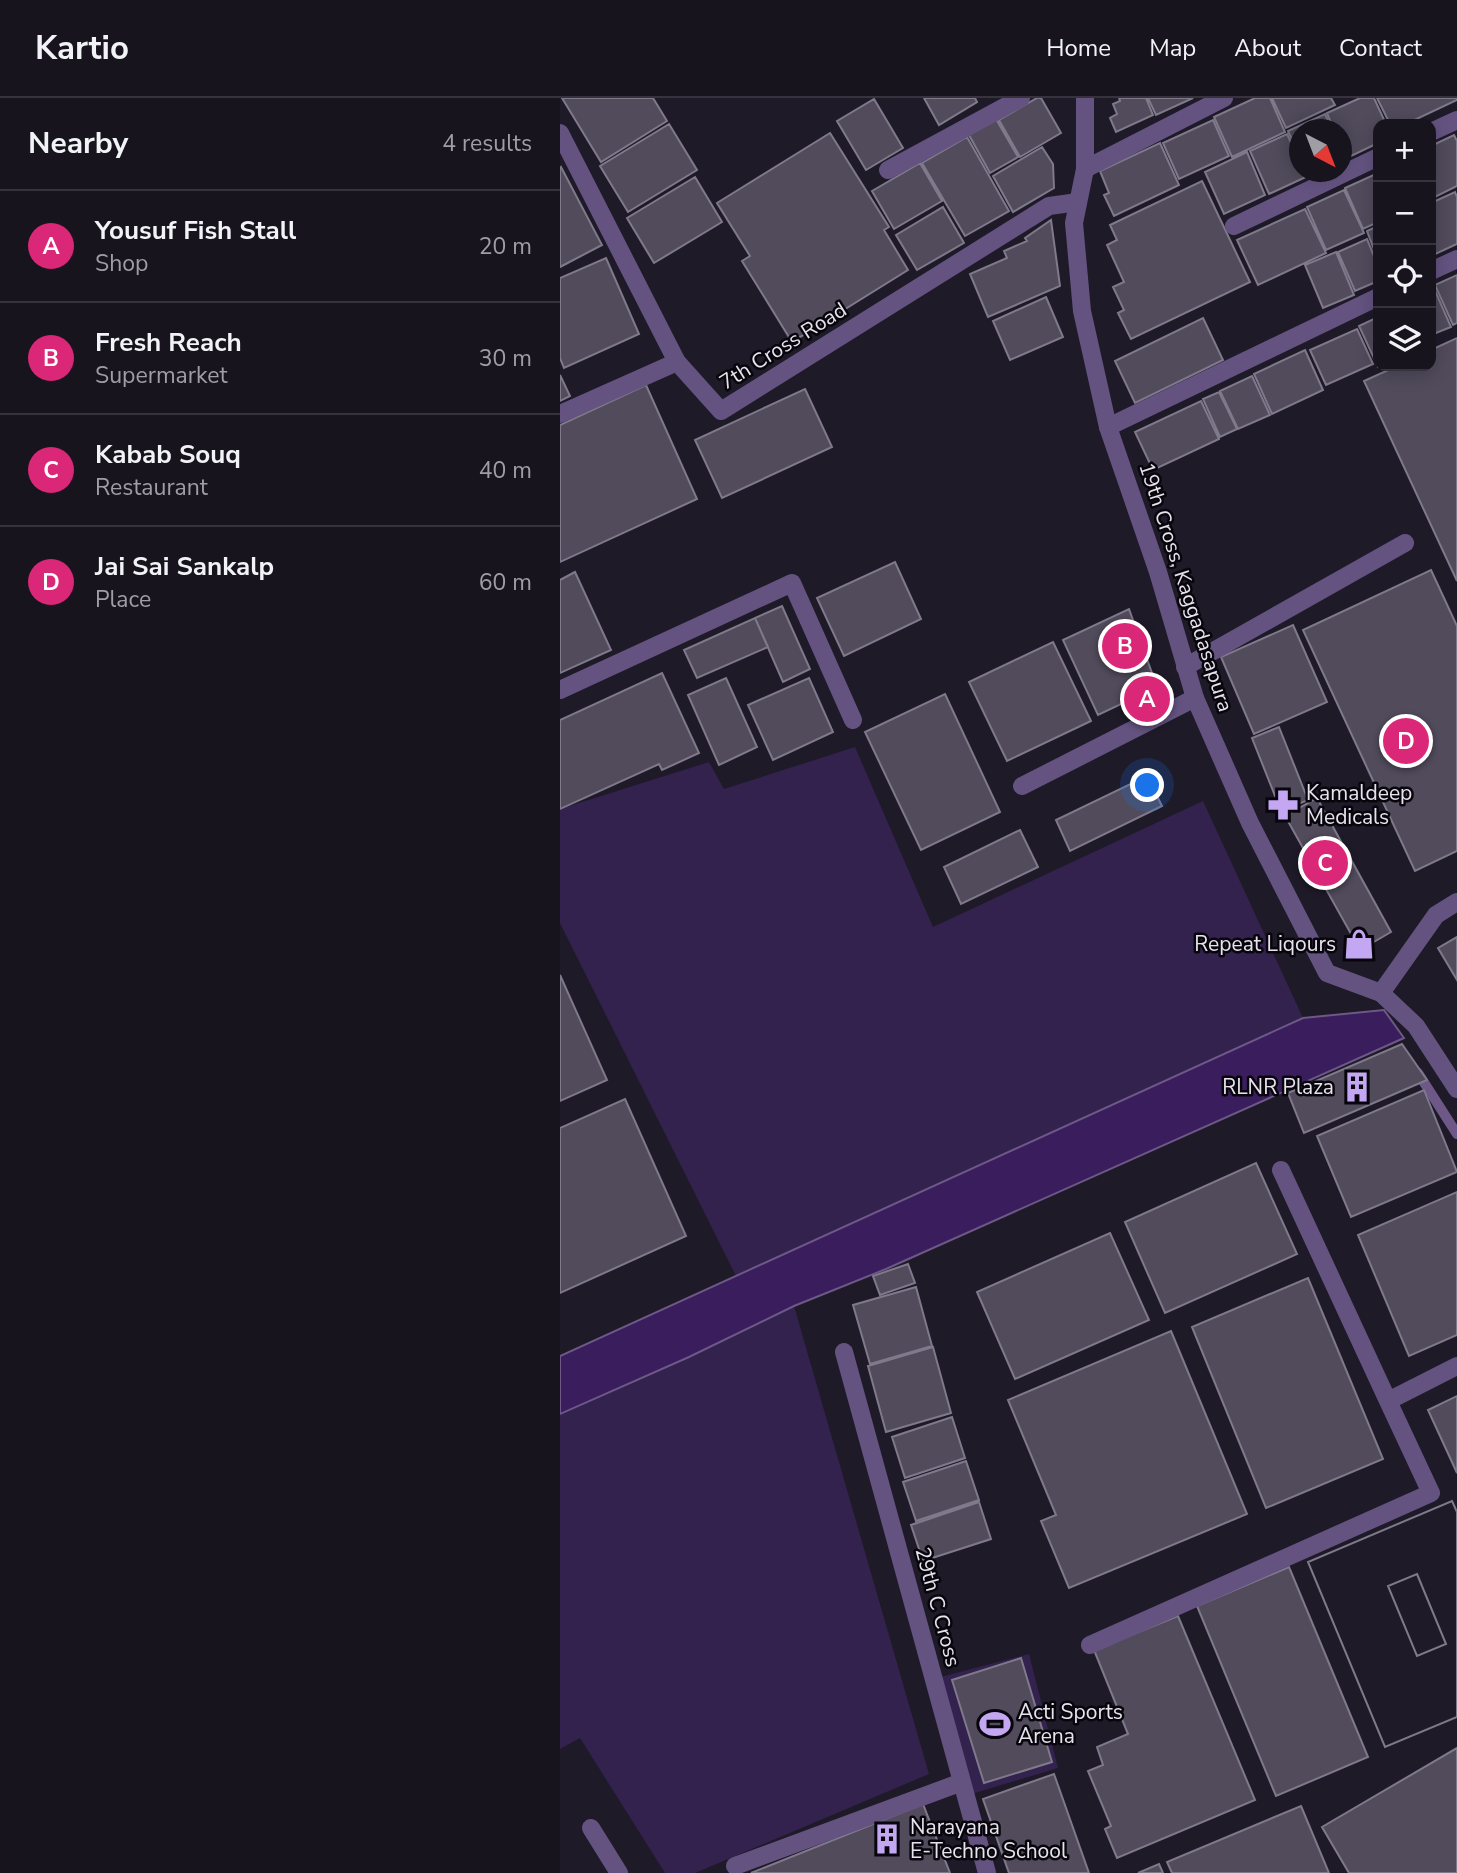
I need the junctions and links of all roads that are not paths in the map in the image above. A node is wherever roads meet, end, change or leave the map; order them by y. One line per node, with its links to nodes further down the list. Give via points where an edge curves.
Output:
1 (1021, 98): 9 (street)
2 (1085, 98): 8 (street, 19th Cross, Kaggadasapura)
3 (1224, 98): 8 (street)
4 (1457, 120): 5 (street)
5 (1436, 130)
6 (560, 131): 15 (street, 7th Cross Road)
7 (1373, 159): 11 (street)
8 (1085, 169): 10 (street, 19th Cross, Kaggadasapura)
9 (888, 170)
10 (1078, 202): 15 (street, 7th Cross Road, via 1049,206 721,411); 17 (street, 19th Cross, Kaggadasapura, via 1074,223 1082,311)
11 (1234, 226)
12 (1457, 259): 13 (street)
13 (1436, 269)
14 (1373, 299): 17 (street)
15 (677, 362): 16 (street)
16 (560, 414)
17 (1108, 427): 19 (street, 19th Cross, Kaggadasapura)
18 (1405, 543): 19 (street)
19 (1185, 667): 21 (street, 19th Cross, Kaggadasapura)
20 (560, 690): 22 (street, via 792,583)
21 (1195, 698): 23 (street); 25 (street, 19th Cross, Kaggadasapura, via 1250,823 1326,972)
22 (853, 720)
23 (1022, 786)
24 (1457, 902): 25 (street, via 1436,915)
25 (1381, 993): 26 (street, 19th Cross, Kaggadasapura, via 1416,1026)
26 (1457, 1089)
27 (1281, 1170): 30 (street)
28 (844, 1353): 32 (street, 29th C Cross)
29 (1457, 1366): 30 (street)
30 (1388, 1401): 31 (street, via 1432,1493)
31 (1090, 1645)
32 (962, 1782): 34 (street); 36 (street, 29th C Cross)
33 (591, 1828): 35 (street)
34 (735, 1866)
35 (619, 1873)
36 (987, 1873)

